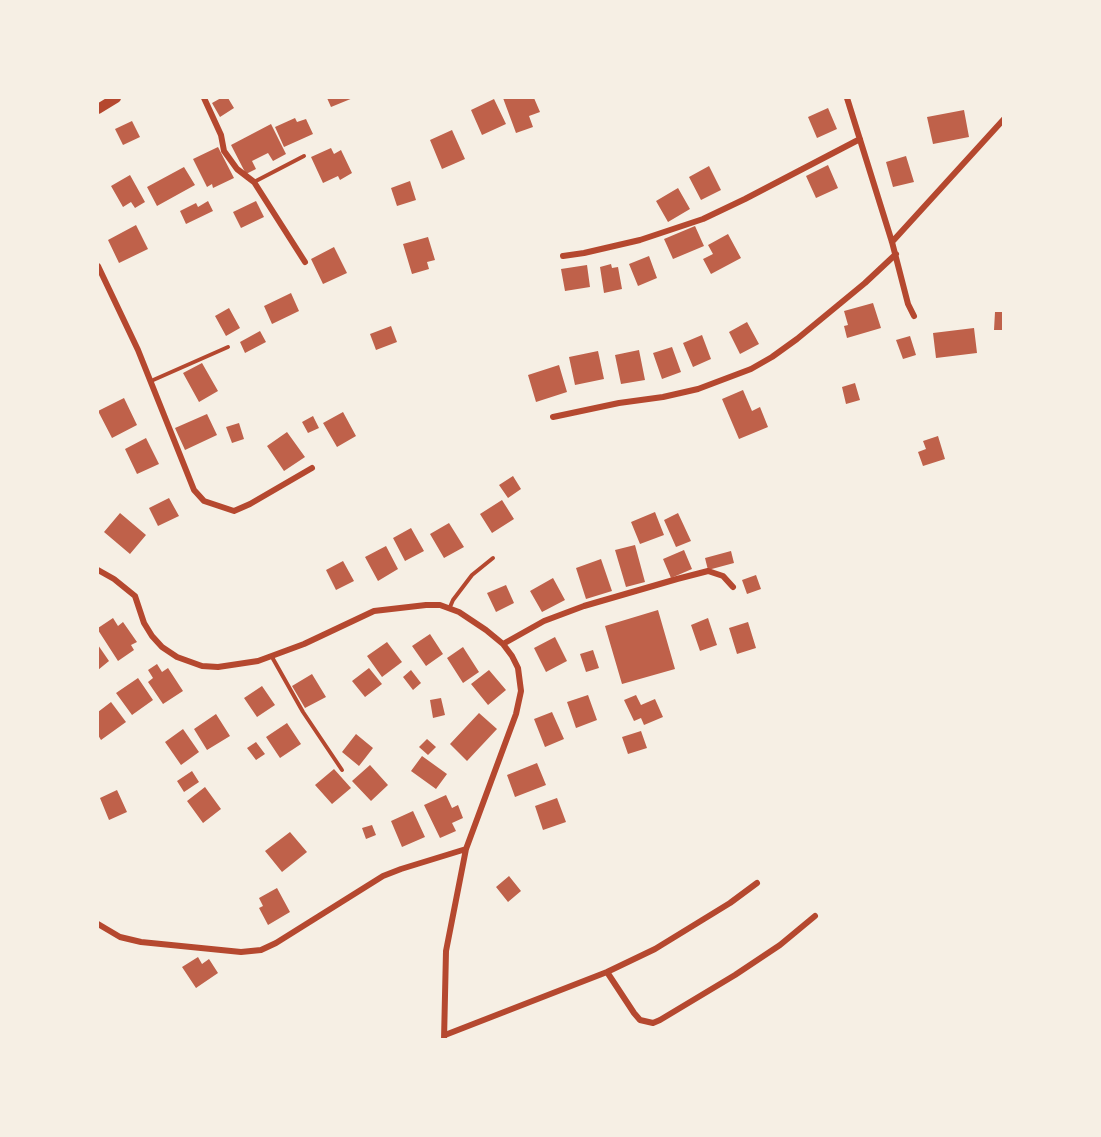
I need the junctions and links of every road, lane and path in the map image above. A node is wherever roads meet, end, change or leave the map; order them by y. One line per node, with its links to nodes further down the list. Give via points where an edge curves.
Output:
1 (116, 98): 4 (street)
2 (204, 98): 8 (street, via 224,151 237,169)
3 (847, 98): 6 (street)
4 (98, 109)
5 (1004, 119): 9 (street)
6 (860, 139): 9 (street); 11 (street, via 703,219 630,242)
7 (304, 156): 8 (lane)
8 (254, 182): 12 (street)
9 (892, 242): 10 (street)
10 (896, 254): 14 (street); 17 (street, via 797,339 751,369 686,392)
11 (563, 256)
12 (305, 262)
13 (98, 266): 16 (street)
14 (914, 316)
15 (228, 347): 16 (lane)
16 (151, 381): 18 (street, via 194,490 204,501 234,511)
17 (554, 417)
18 (312, 468)
19 (493, 558): 22 (lane, via 472,575)
20 (98, 570): 24 (street, via 130,590 152,636 177,657 218,667)
21 (733, 587): 23 (street, via 723,576 708,571 584,606 544,621)
22 (450, 607): 23 (street); 24 (street, via 426,605 374,611)
23 (502, 644): 26 (street, via 518,668 521,691)
24 (272, 657): 25 (lane)
25 (342, 770)
26 (466, 849): 29 (street, via 383,876 261,950 241,952 141,942 120,937); 31 (street, via 446,951)
27 (758, 883): 30 (street, via 695,926)
28 (815, 916): 30 (street, via 744,969 653,1023 640,1020)
29 (98, 924)
30 (607, 972): 31 (street)
31 (444, 1037)

